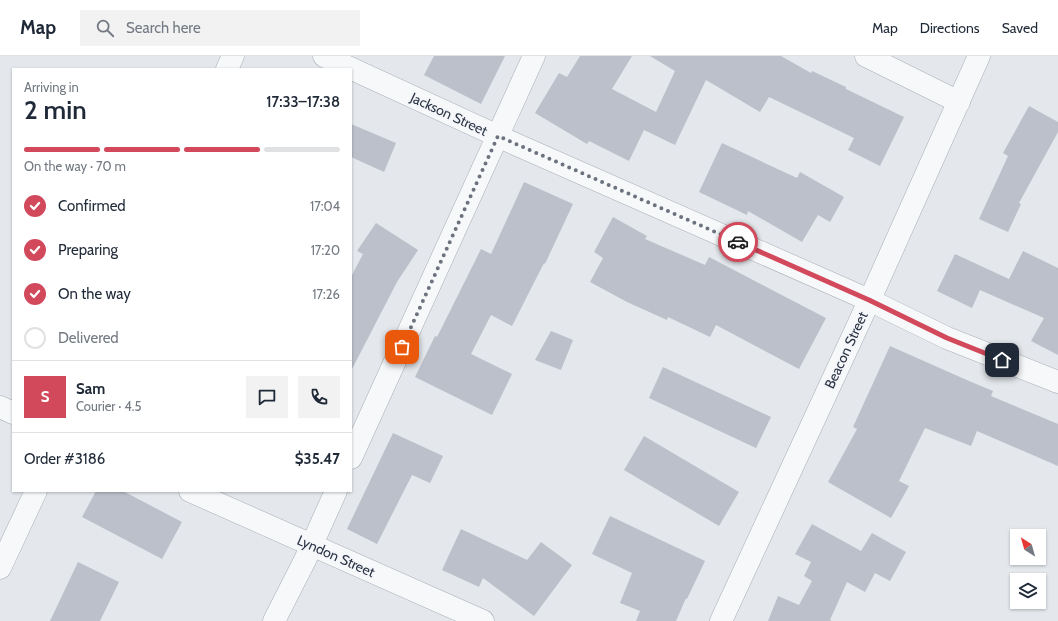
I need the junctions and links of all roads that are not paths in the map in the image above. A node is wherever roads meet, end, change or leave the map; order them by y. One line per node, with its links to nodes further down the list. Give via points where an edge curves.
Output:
1 (233, 56): 6 (street)
2 (324, 56): 7 (street, Jackson Street)
3 (534, 56): 10 (street)
4 (866, 56): 9 (street)
5 (979, 56): 9 (street, Beacon Street)
6 (227, 68)
7 (350, 68)
8 (352, 69): 10 (street, Jackson Street)
9 (959, 102): 11 (street, Beacon Street)
10 (498, 136): 11 (street, Jackson Street); 15 (street)
11 (869, 300): 12 (street, Jackson Street, via 947,338); 23 (street, Beacon Street)
12 (1058, 382)
13 (0, 407): 14 (street)
14 (12, 413)
15 (352, 456)
16 (36, 492): 20 (street)
17 (192, 492): 19 (street, Lyndon Street)
18 (336, 492): 19 (street)
19 (311, 545): 21 (street); 22 (street, Lyndon Street)
20 (0, 568)
21 (274, 621)
22 (483, 621)
23 (721, 621)

